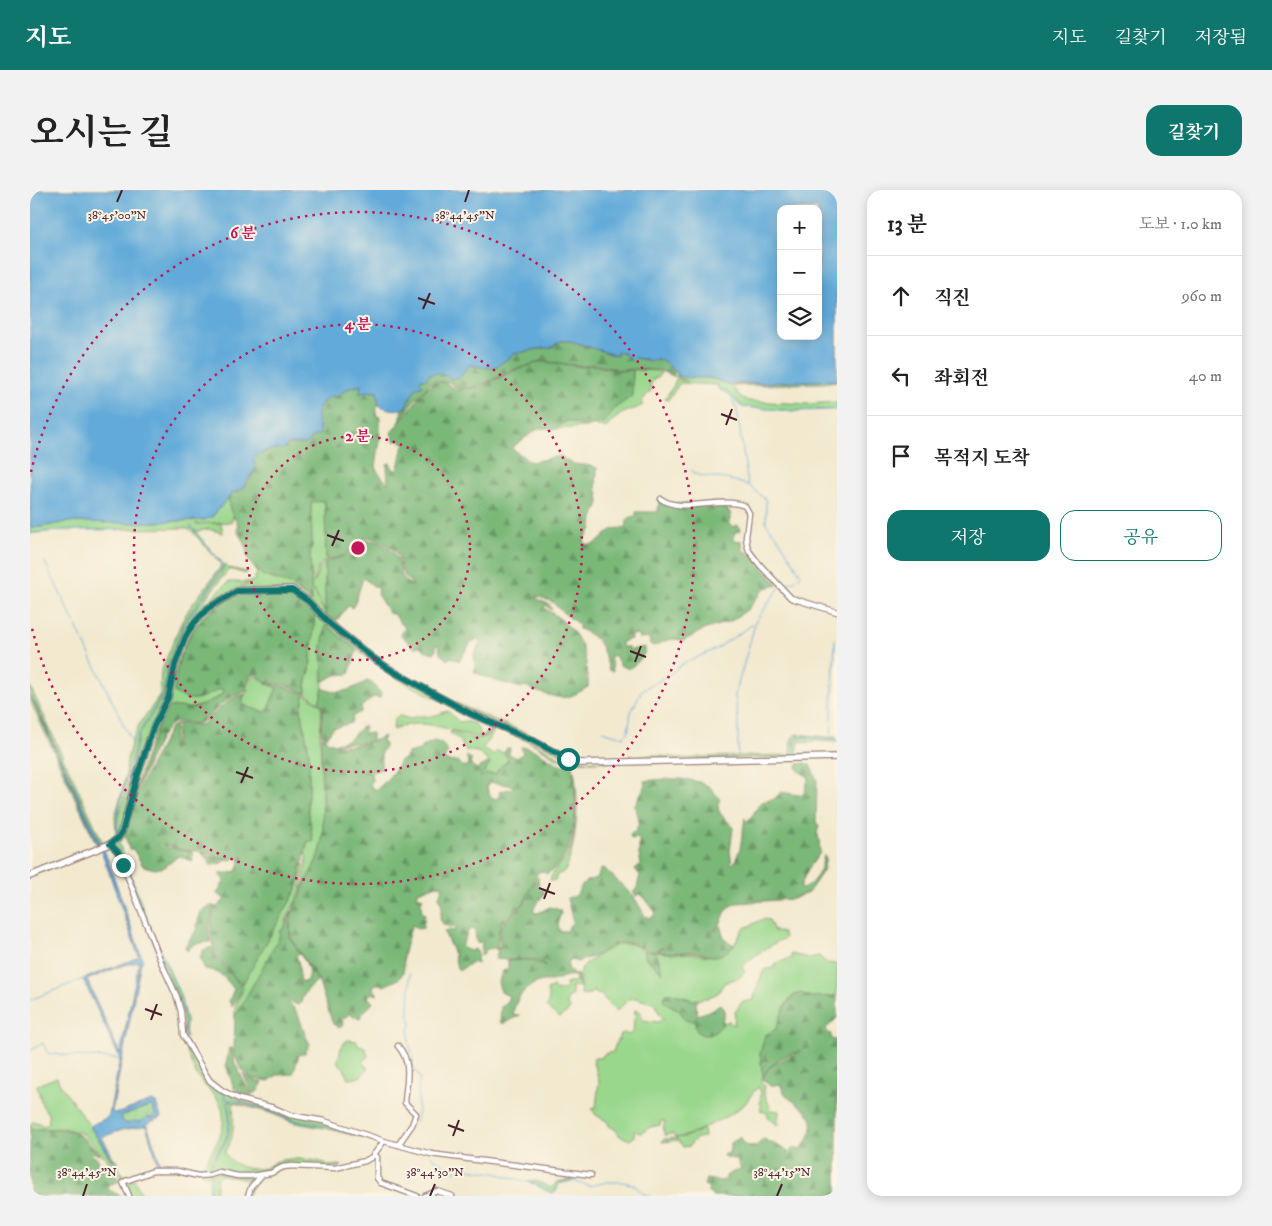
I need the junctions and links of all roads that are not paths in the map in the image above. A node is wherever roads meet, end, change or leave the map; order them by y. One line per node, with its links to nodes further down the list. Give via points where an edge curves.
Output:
1 (661, 499): 2 (street, via 672,504 732,502 745,506 749,513 747,544 759,564 791,598)
2 (837, 612)
3 (837, 757): 4 (street, via 580,763 471,714 394,672 330,624 292,590 237,591 208,608 189,630 175,665 168,698 153,728 122,832)
4 (110, 844): 5 (street); 7 (street, via 118,852 177,997 183,1035 210,1081 239,1100 274,1108 290,1116 324,1121)
5 (30, 876)
6 (398, 1046): 8 (street, via 408,1063 405,1103 416,1114)
7 (384, 1141): 8 (street); 9 (street)
8 (398, 1145): 11 (street, via 448,1156)
9 (374, 1154): 10 (street, via 365,1162 335,1168 292,1166); 14 (street, via 381,1183)
10 (262, 1175): 12 (street, via 238,1176 220,1172 198,1176 177,1171 153,1171 123,1182); 13 (street)
11 (591, 1175)
12 (129, 1196)
13 (248, 1196)
14 (417, 1196)
15 (425, 1196): 16 (street, via 436,1191)
16 (452, 1196)

